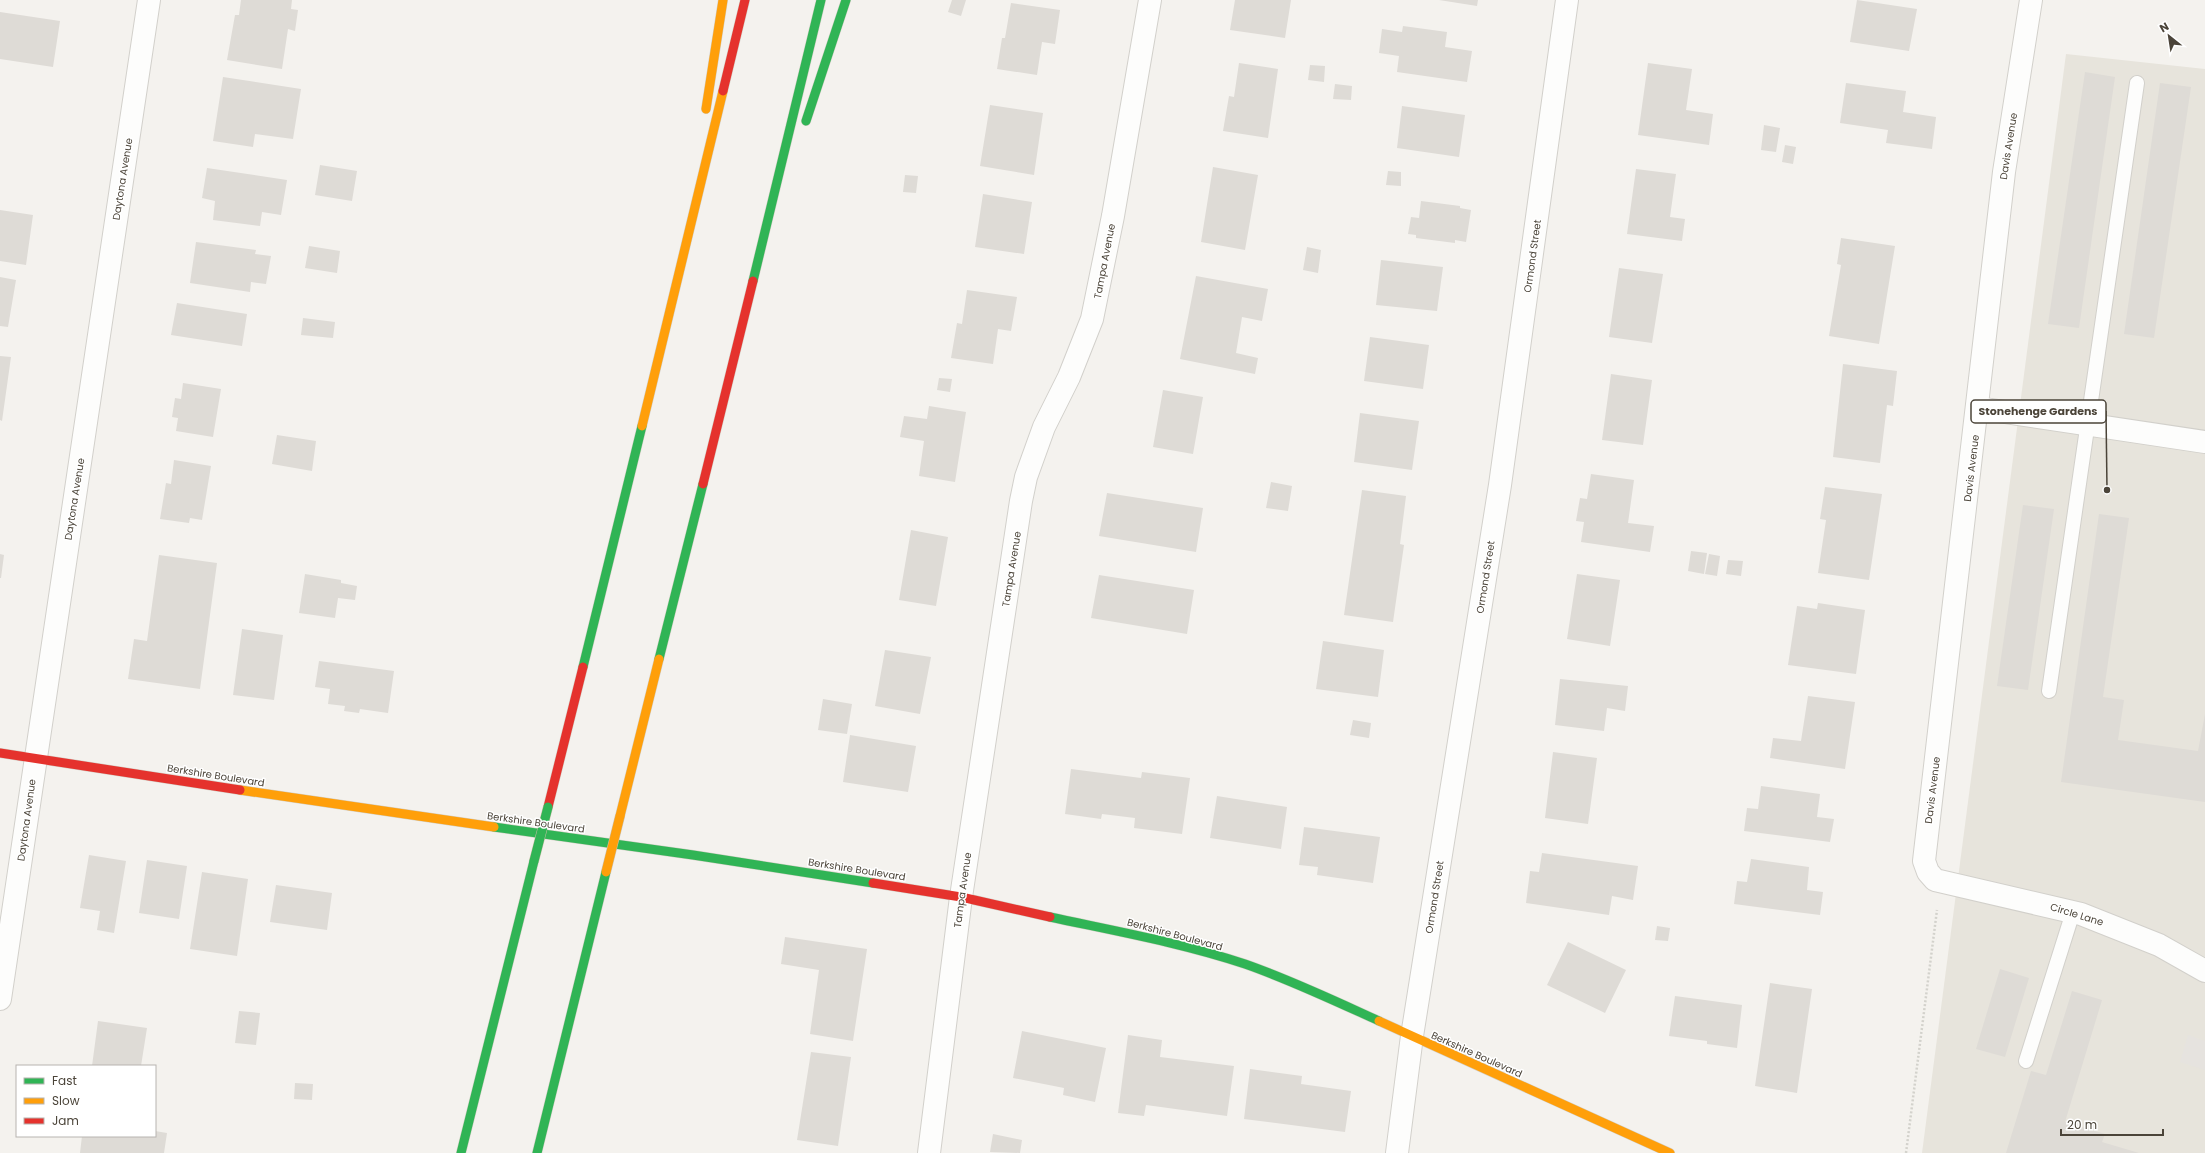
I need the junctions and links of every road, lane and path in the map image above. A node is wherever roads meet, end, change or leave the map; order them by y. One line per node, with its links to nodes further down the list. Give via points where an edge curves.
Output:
1 (149, 0): 21 (street, Daytona Avenue)
2 (723, 0): 10 (main road)
3 (745, 0): 14 (main road)
4 (821, 0): 15 (main road)
5 (846, 0): 11 (main road)
6 (1150, 0): 23 (street, Tampa Avenue, via 1092,319 1077,358 1044,427 1028,472 1021,502)
7 (1567, 0): 27 (street, Ormond Street, via 1500,485)
8 (2032, 0): 16 (street, Davis Avenue, via 2004,172)
9 (2137, 83): 17 (lane)
10 (705, 116)
11 (804, 127)
12 (700, 146): 14 (main road)
13 (790, 172): 15 (main road)
14 (679, 278): 29 (main road, bridge)
15 (751, 291): 30 (main road, bridge)
16 (1978, 408): 17 (street); 22 (street, Davis Avenue, via 1924,854 1928,872 1932,878)
17 (2087, 424): 18 (street); 19 (lane)
18 (2205, 442)
19 (2049, 691)
20 (0, 753): 21 (main road, Berkshire Boulevard)
21 (35, 758): 23 (main road, Berkshire Boulevard); 26 (street, Daytona Avenue)
22 (1940, 882): 24 (street, Circle Lane); 34 (path)
23 (961, 897): 27 (main road, Berkshire Boulevard, via 1126,932 1244,964 1300,985); 31 (street, Tampa Avenue)
24 (2073, 912): 25 (street, Circle Lane, via 2138,935); 28 (lane)
25 (2205, 971)
26 (0, 998)
27 (1412, 1036): 32 (street, Ormond Street); 33 (main road, Berkshire Boulevard)
28 (2026, 1061)
29 (461, 1153)
30 (537, 1153)
31 (929, 1153)
32 (1397, 1153)
33 (1670, 1153)
34 (1906, 1153)

